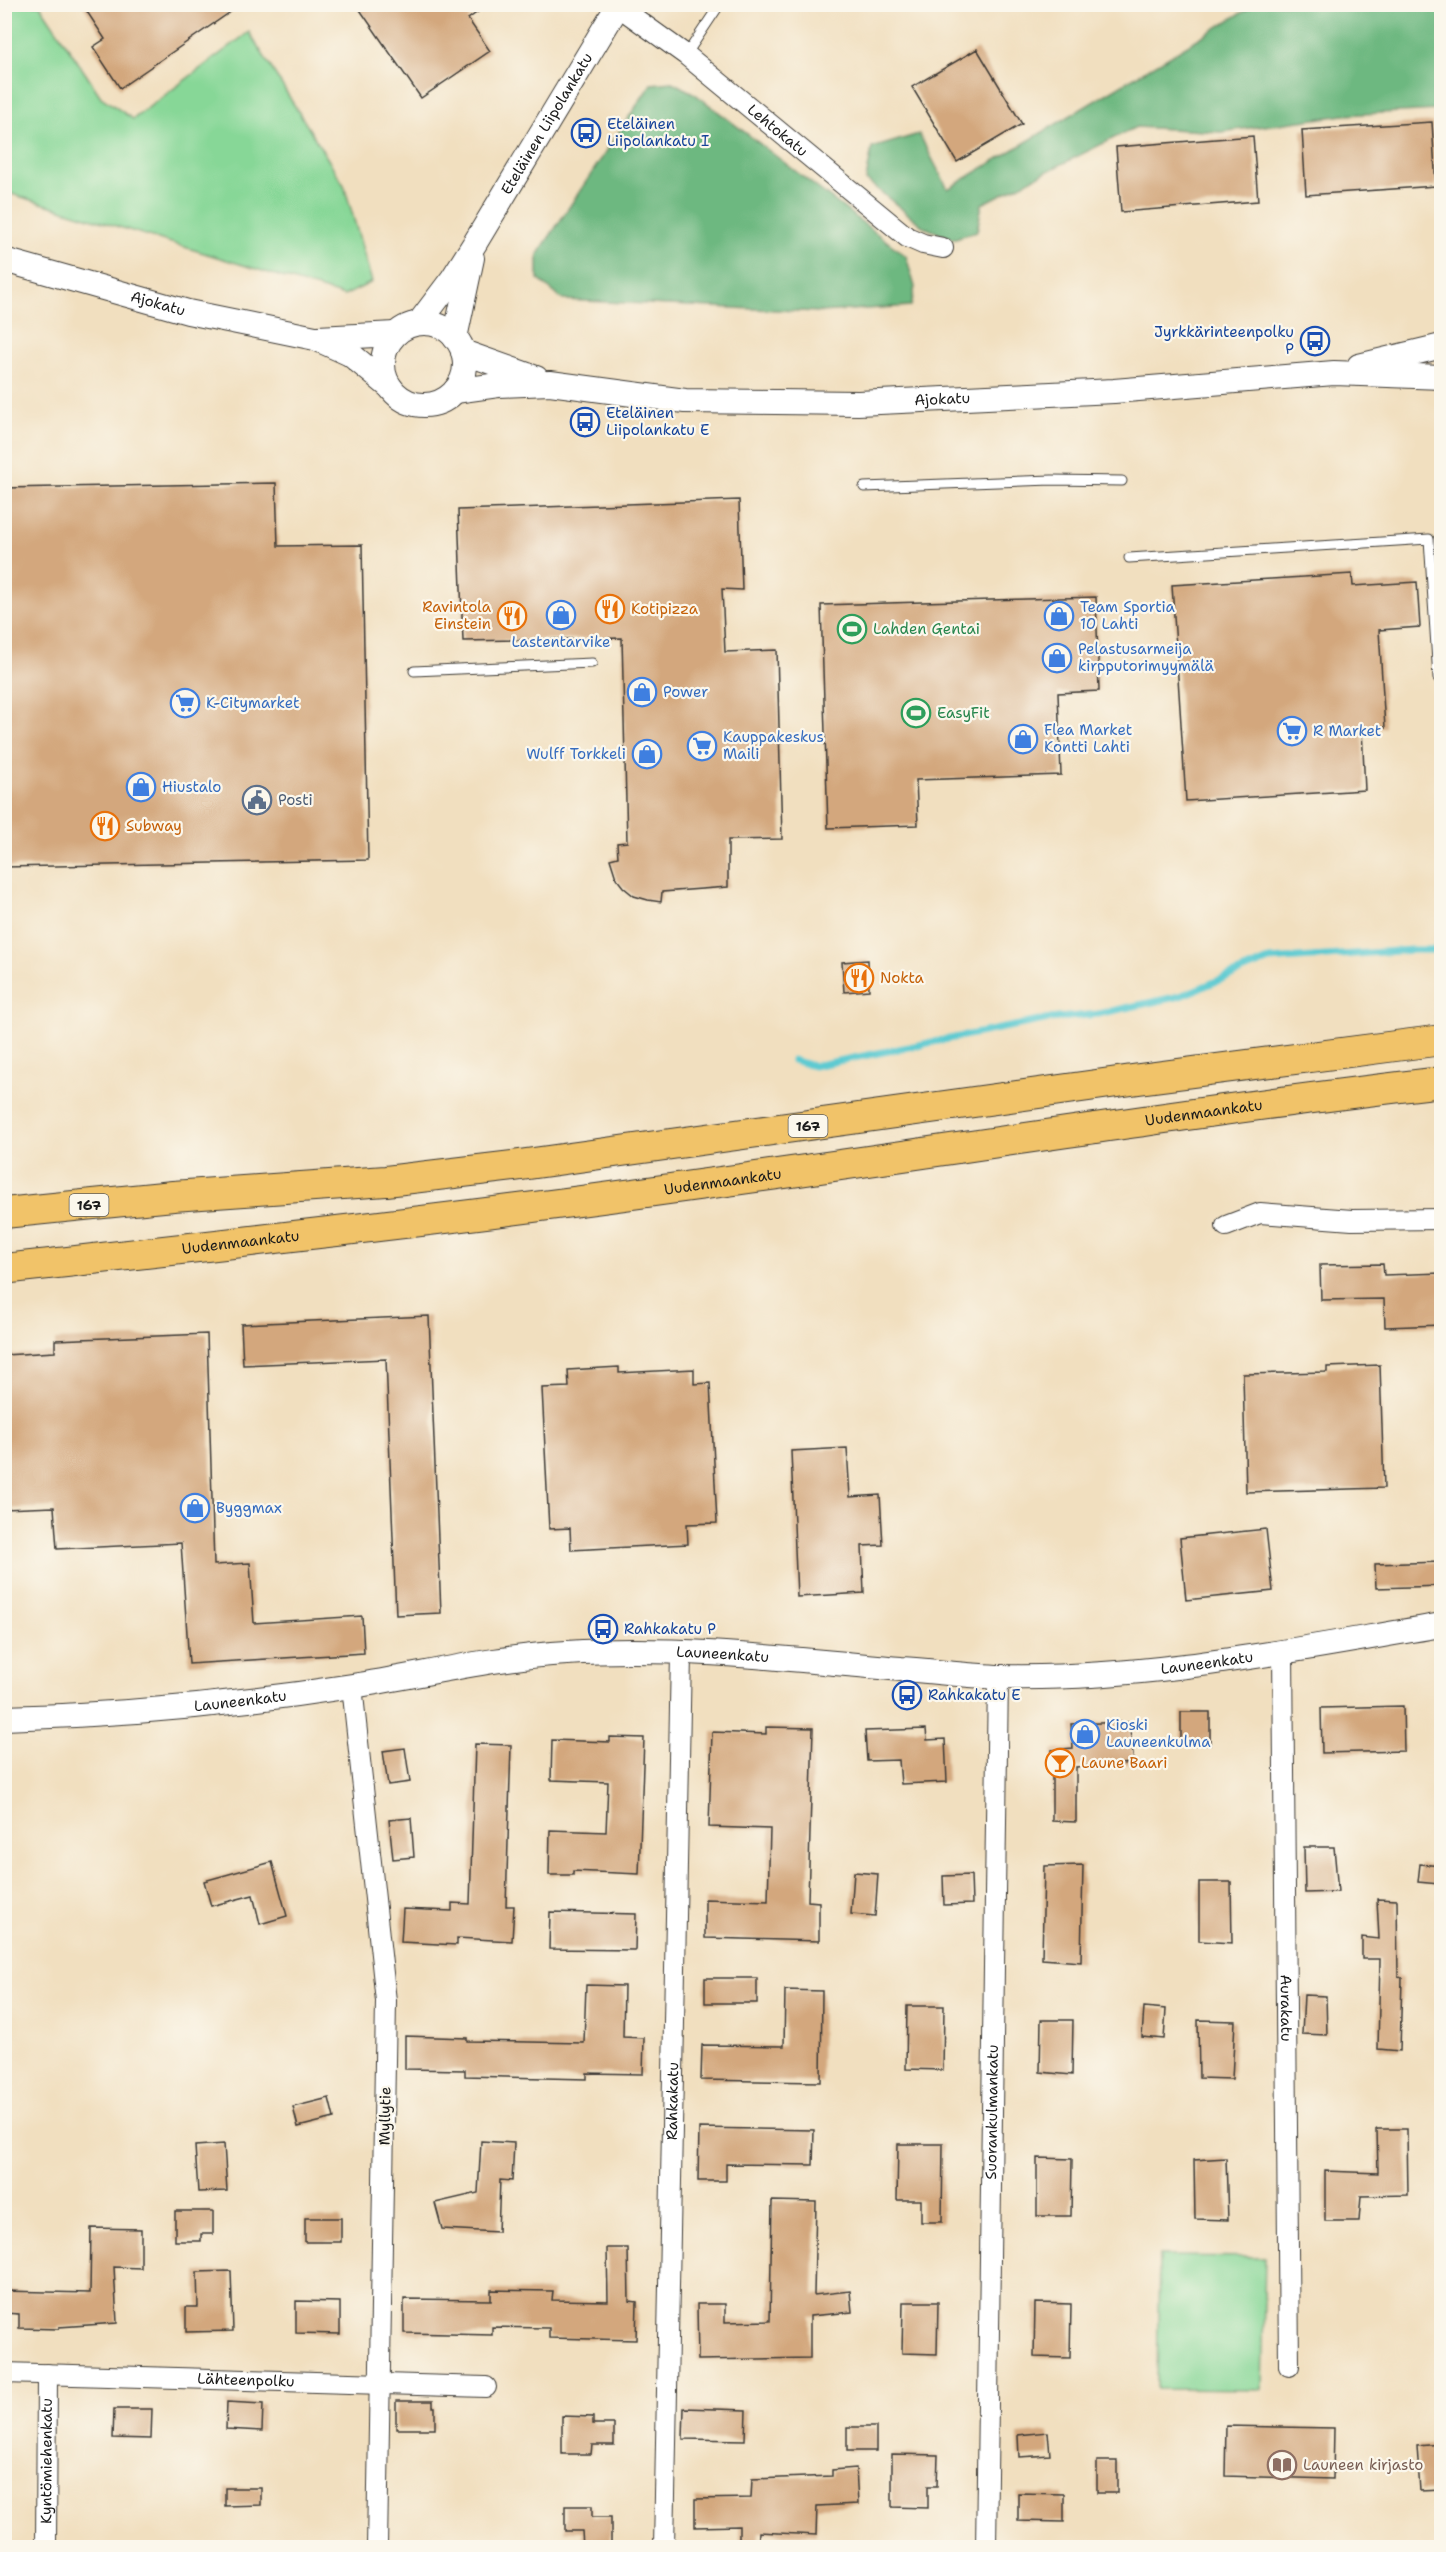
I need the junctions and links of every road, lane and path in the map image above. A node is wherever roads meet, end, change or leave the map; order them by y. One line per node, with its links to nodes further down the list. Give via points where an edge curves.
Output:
1 (720, 4): 3 (lane)
2 (617, 5): 3 (street, Lehtokatu); 4 (street, Eteläinen Liipolankatu)
3 (686, 55): 5 (street, Lehtokatu, via 907,237)
4 (475, 243): 7 (street, Eteläinen Liipolankatu); 10 (street, Eteläinen Liipolankatu)
5 (943, 248)
6 (4, 260): 9 (street, Ajokatu, via 188,312)
7 (419, 323): 8 (street); 10 (street, via 441,327)
8 (396, 334): 9 (street, Ajokatu); 15 (street, via 383,361)
9 (315, 338): 15 (street, Ajokatu, via 350,354)
10 (459, 345): 14 (street, Ajokatu); 16 (street, via 465,367)
11 (1442, 346): 12 (street, Ajokatu)
12 (1334, 373): 13 (street, Ajokatu); 14 (street, Ajokatu, via 1114,391 858,403 685,401)
13 (1442, 377)
14 (550, 383): 16 (street, Ajokatu)
15 (390, 387): 16 (street, via 398,396 419,405 435,404)
16 (455, 391)
17 (1122, 481): 18 (lane)
18 (864, 487)
19 (1129, 558): 22 (lane, via 1429,539)
20 (592, 663): 21 (lane)
21 (414, 671)
22 (1438, 678)
23 (1442, 1040): 25 (main road, 167, via 513,1166 386,1181)
24 (1442, 1083): 28 (main road, Uudenmaankatu, via 454,1217)
25 (4, 1213)
26 (1442, 1219): 27 (street, via 1352,1220 1260,1214)
27 (1226, 1226)
28 (4, 1269)
29 (1442, 1625): 30 (street, Launeenkatu)
30 (1283, 1651): 32 (street, Launeenkatu, via 1107,1675); 35 (street, Aurakatu)
31 (681, 1654): 32 (street, Launeenkatu); 33 (street, Launeenkatu, via 566,1653); 42 (street, Rahkakatu)
32 (998, 1677): 43 (street, Suorankulmankatu)
33 (352, 1686): 34 (street, Launeenkatu, via 237,1704); 38 (street, Myllytie, via 387,2001)
34 (4, 1718)
35 (1289, 2366)
36 (4, 2373): 37 (street, Lähteenpolku)
37 (47, 2374): 38 (street, Lähteenpolku); 40 (street, Kyntömiehenkatu)
38 (380, 2383): 39 (street, Lähteenpolku); 41 (street, Myllytie)
39 (486, 2387)
40 (46, 2547)
41 (377, 2547)
42 (664, 2547)
43 (986, 2547)

